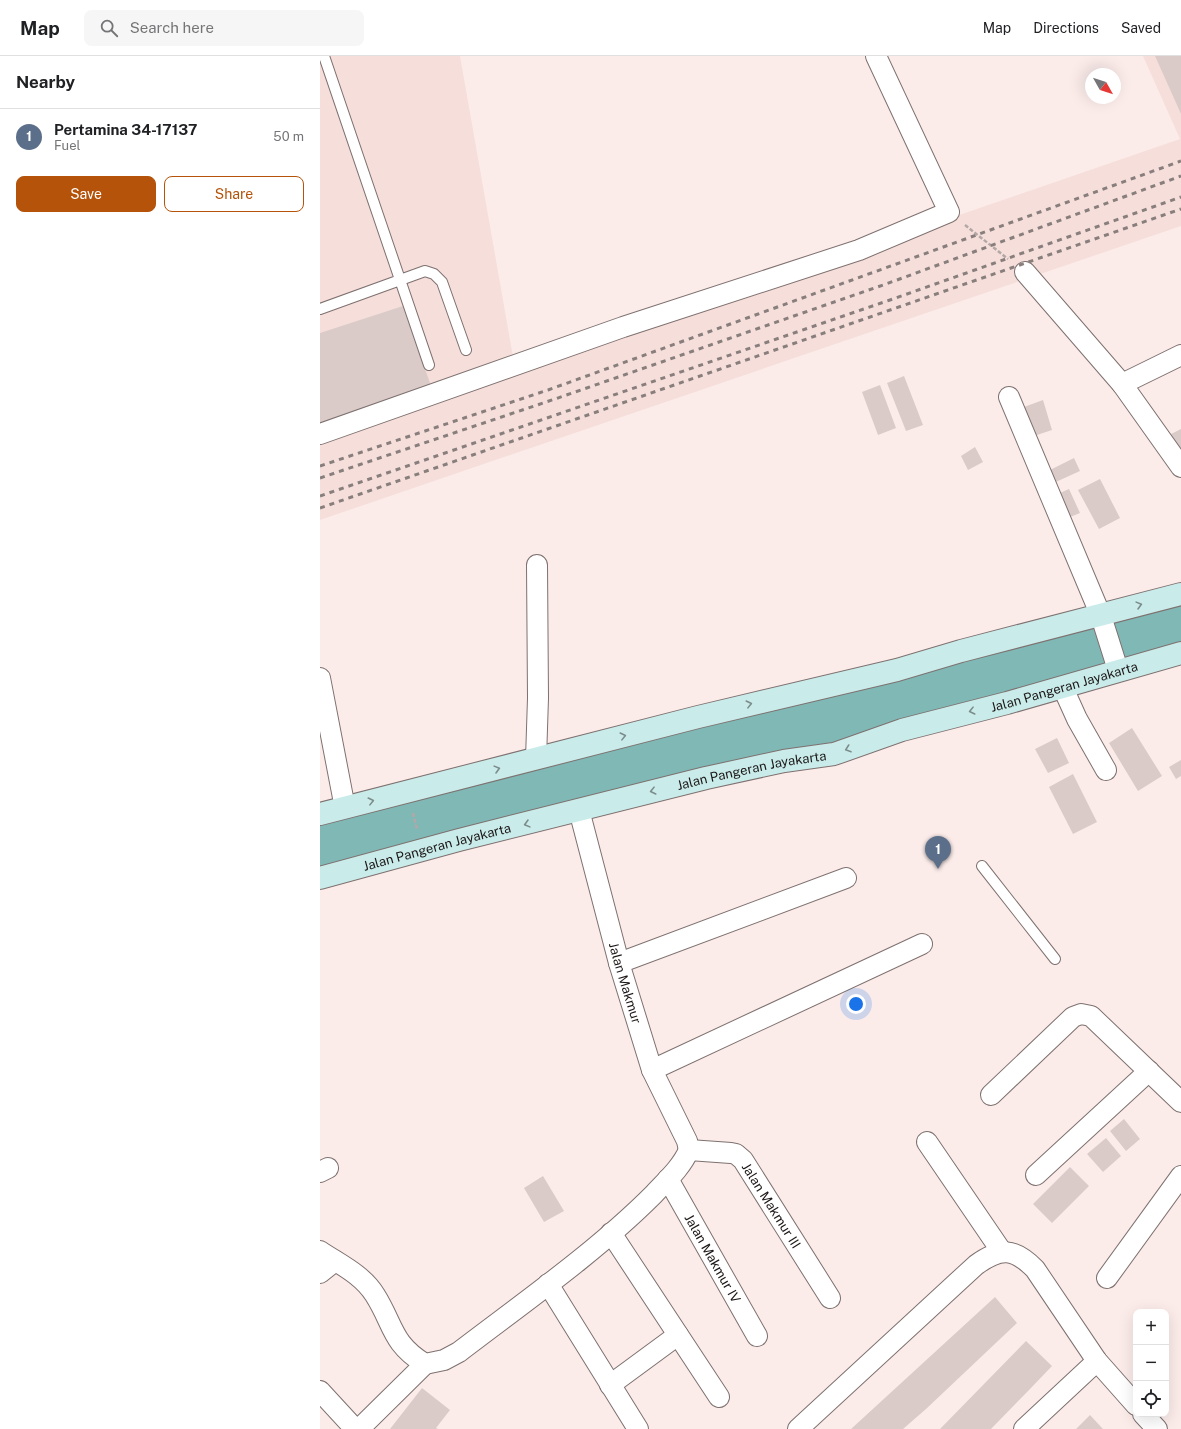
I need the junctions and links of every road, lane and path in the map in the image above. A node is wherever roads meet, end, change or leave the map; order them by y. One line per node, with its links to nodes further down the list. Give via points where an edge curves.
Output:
1 (324, 56): 5 (lane)
2 (876, 56): 3 (street)
3 (950, 212): 4 (path); 12 (street, via 859,250 624,327)
4 (1025, 272): 10 (street)
5 (399, 279): 6 (lane); 7 (lane, via 425,271 434,274 442,282); 9 (lane)
6 (320, 309)
7 (466, 350)
8 (1181, 355): 10 (street)
9 (429, 365)
10 (1122, 384): 13 (street)
11 (1009, 397): 16 (street)
12 (320, 434)
13 (1181, 467)
14 (537, 565): 21 (street)
15 (1181, 594): 16 (street, one-way to 15)
16 (1103, 622): 18 (street); 21 (street, one-way to 16, via 698,716 897,670 961,651)
17 (1181, 653): 18 (street, Jalan Pangeran Jayakarta)
18 (1116, 666): 20 (street, Jalan Pangeran Jayakarta)
19 (320, 678): 23 (street)
20 (1063, 688): 22 (street); 25 (street, Jalan Pangeran Jayakarta, one-way to 25, via 902,730 834,754 742,769)
21 (536, 759): 23 (street, one-way to 21)
22 (1106, 770)
23 (345, 808): 26 (street)
24 (412, 810): 27 (path)
25 (579, 810): 29 (street, Jalan Pangeran Jayakarta, one-way to 29); 33 (street, Jalan Makmur)
26 (320, 814)
27 (419, 836)
28 (982, 866): 32 (lane)
29 (320, 878)
30 (846, 878): 33 (street)
31 (922, 944): 34 (street)
32 (1055, 959)
33 (619, 963): 34 (street, Jalan Makmur)
34 (652, 1070): 39 (street, Jalan Makmur)
35 (1149, 1071): 36 (street, via 1091,1016 1081,1014 1073,1017); 37 (street); 40 (street)
36 (991, 1095)
37 (1181, 1102)
38 (927, 1142): 44 (street)
39 (689, 1150): 42 (street, via 685,1160); 48 (street, Jalan Makmur III, via 731,1153 743,1160)
40 (1036, 1174)
41 (1181, 1176): 46 (street)
42 (668, 1179): 43 (street); 50 (street, Jalan Makmur IV)
43 (611, 1233): 47 (street); 49 (street)
44 (1002, 1252): 51 (street, via 1014,1253 1035,1269); 61 (street, via 987,1257 976,1265)
45 (325, 1262): 52 (street, via 359,1276 375,1294 398,1341 410,1354)
46 (1106, 1278)
47 (548, 1284): 52 (street, via 459,1352 444,1360); 53 (street)
48 (830, 1298)
49 (678, 1334): 53 (street); 55 (street)
50 (757, 1336)
51 (1097, 1361): 56 (street); 62 (street)
52 (425, 1364): 59 (street)
53 (610, 1386): 60 (street)
54 (320, 1391): 58 (street)
55 (719, 1398)
56 (1133, 1403)
57 (1146, 1417): 63 (street)
58 (355, 1429)
59 (360, 1429)
60 (638, 1429)
61 (798, 1429)
62 (1024, 1429)
63 (1157, 1429)

